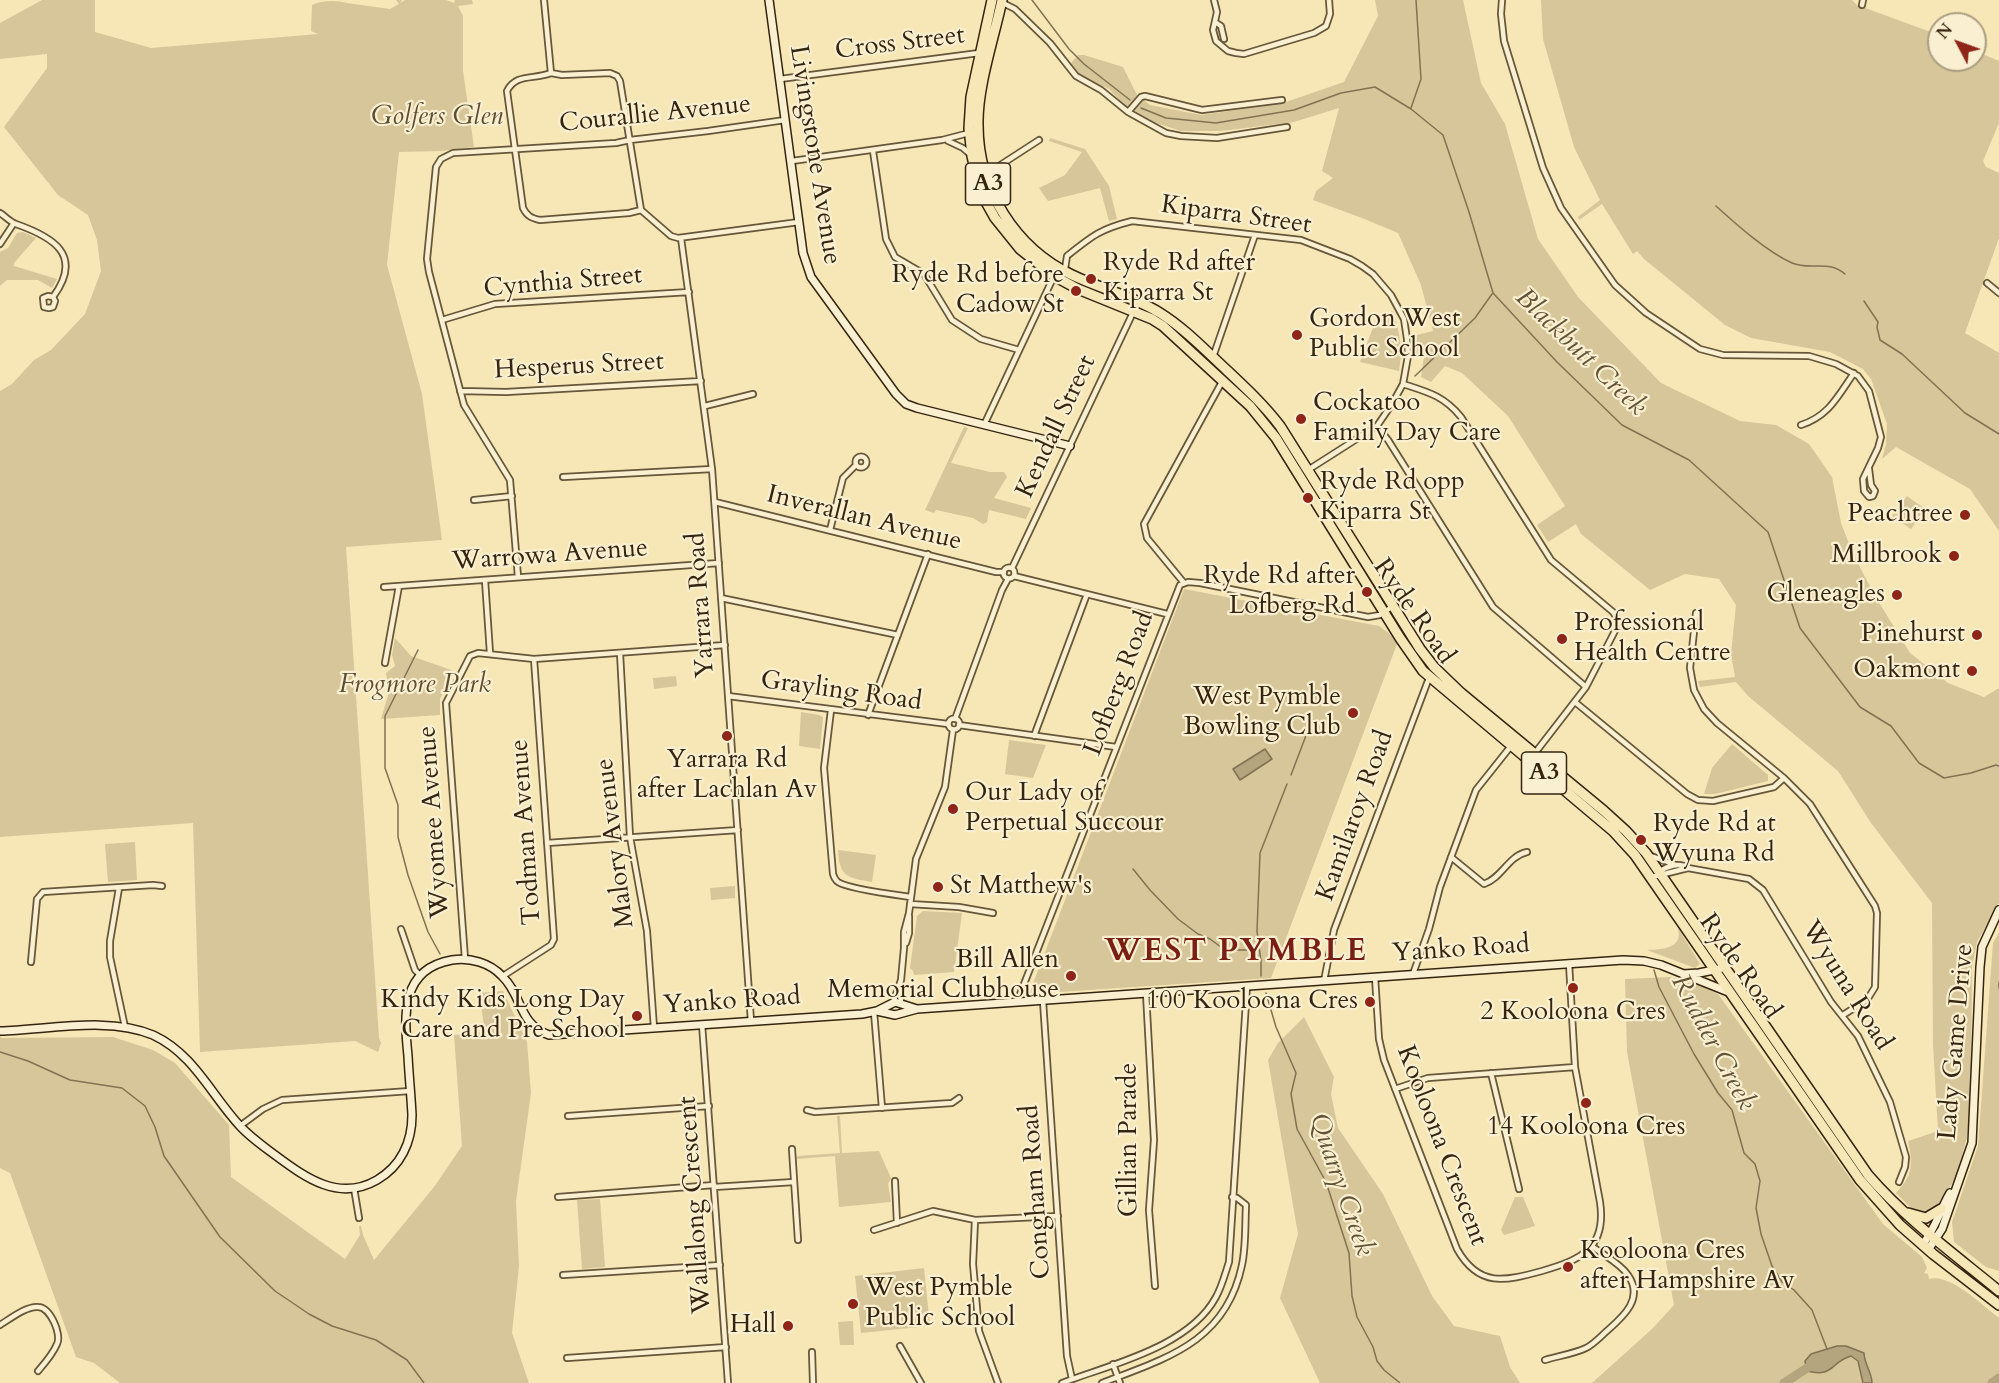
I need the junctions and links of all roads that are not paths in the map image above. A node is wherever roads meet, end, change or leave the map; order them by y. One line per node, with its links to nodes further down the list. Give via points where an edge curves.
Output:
1 (544, 0): 10 (street)
2 (769, 0): 11 (main road, Livingstone Avenue)
3 (1214, 0): 7 (street)
4 (1329, 0): 7 (street, via 1326,26 1244,54 1228,51 1216,41)
5 (1502, 0): 42 (street, via 1504,41 1543,168 1561,208 1616,285 1646,313 1700,349 1723,355 1809,356)
6 (997, 1): 9 (highway, Ryde Road / A3); 13 (street, via 1015,9 1076,76)
7 (1215, 22): 8 (street, via 1221,26)
8 (1224, 39)
9 (985, 54): 11 (street, Cross Street); 16 (highway, Ryde Road / A3, via 971,97); 24 (highway, Ryde Road / A3, via 978,117)
10 (551, 74): 17 (street, via 617,76); 20 (street, via 517,78 507,91)
11 (780, 79): 14 (main road, Livingstone Avenue)
12 (1282, 100): 13 (street, via 1202,110 1145,96)
13 (1128, 112): 15 (street, via 1181,136 1217,138)
14 (785, 120): 17 (street, Courallie Avenue); 23 (main road, Livingstone Avenue)
15 (1287, 127)
16 (969, 133): 18 (street); 22 (highway, Ryde Road / A3)
17 (630, 140): 20 (street, Courallie Avenue); 25 (street)
18 (942, 140): 21 (street); 22 (street)
19 (1039, 140): 24 (street)
20 (516, 151): 25 (street, via 523,208 532,218); 39 (street, Courallie Avenue, via 453,153 436,167 427,259)
21 (873, 152): 23 (street); 40 (street, via 886,239 895,256 924,274 952,320 981,339)
22 (972, 156): 33 (highway, Ryde Road / A3, via 983,195 1002,229)
23 (792, 161): 27 (main road, Livingstone Avenue)
24 (985, 175): 32 (highway, Ryde Road / A3, via 1018,234)
25 (641, 210): 30 (street, via 671,236)
26 (0, 213): 28 (street)
27 (799, 222): 30 (street); 49 (main road, Livingstone Avenue, via 805,264 811,277 896,394 910,406)
28 (14, 223): 31 (street); 37 (street, via 45,235 63,255 64,277)
29 (1255, 235): 32 (street, Kiparra Street, via 1132,221 1101,230 1067,256); 41 (street); 45 (street, Kiparra Street, via 1301,240 1350,259 1373,274 1404,319 1408,356)
30 (681, 238): 35 (street, Yarrara Road)
31 (0, 244)
32 (1065, 272): 38 (highway, Ryde Road / A3)
33 (1054, 276): 38 (highway, Ryde Road / A3, via 1078,288); 40 (street)
34 (1987, 283): 36 (street)
35 (688, 292): 39 (street, Cynthia Street, via 495,304); 44 (street, Yarrara Road)
36 (1999, 293)
37 (53, 297)
38 (1136, 306): 41 (highway, Ryde Road / A3, via 1169,319); 43 (highway, Ryde Road / A3); 52 (street, Kendall Street)
39 (442, 320): 46 (street, Courallie Avenue)
40 (1019, 350): 49 (street)
41 (1212, 357): 56 (highway, Ryde Road / A3, via 1268,411)
42 (1854, 373): 50 (street, via 1826,412); 55 (street, via 1869,391 1881,432)
43 (1223, 380): 56 (highway, Ryde Road / A3, via 1246,402); 70 (street, via 1144,524 1147,538)
44 (701, 381): 46 (street, Hesperus Street); 48 (street, Yarrara Road)
45 (1403, 384): 51 (street, Kiparra Street); 87 (street, via 1449,403 1551,560 1616,616 1617,627)
46 (460, 391): 58 (street, Courallie Avenue, via 464,405 510,480)
47 (753, 394): 48 (street)
48 (705, 406): 54 (street, Yarrara Road)
49 (984, 425): 52 (main road, Livingstone Avenue)
50 (1801, 425)
51 (1377, 426): 56 (street, Kiparra Street); 87 (street, via 1492,607)
52 (1070, 446): 64 (street, Kendall Street)
53 (856, 465): 61 (street, via 843,478)
54 (712, 469): 57 (street); 60 (street, Yarrara Road)
55 (1869, 469): 55 (street, via 1875,491 1869,497 1863,483)
56 (1303, 473): 75 (highway, Ryde Road / A3); 76 (highway, Ryde Road / A3)
57 (563, 477)
58 (512, 496): 59 (street); 67 (street, Courallie Avenue)
59 (474, 500)
60 (714, 502): 61 (street, Inverallan Avenue); 63 (street, Yarrara Road)
61 (830, 530): 62 (street, Inverallan Avenue)
62 (928, 554): 65 (street, Inverallan Avenue); 79 (street)
63 (719, 563): 67 (street, Warrowa Avenue); 74 (street, Yarrara Road)
64 (1012, 568): 65 (street); 66 (street)
65 (1004, 572): 68 (street)
66 (1014, 576): 68 (street); 73 (street)
67 (518, 577): 69 (street, Warrowa Avenue)
68 (1008, 579): 92 (street)
69 (485, 580): 71 (street, Warrowa Avenue); 81 (street)
70 (1184, 583): 76 (street, via 1368,617); 78 (street, Lofberg Road, via 1178,587)
71 (399, 585): 72 (street, Warrowa Avenue); 84 (street)
72 (384, 587)
73 (1087, 594): 78 (street); 96 (street)
74 (721, 598): 79 (street); 80 (street, Yarrara Road)
75 (1393, 606): 76 (street); 85 (highway, Ryde Road / A3)
76 (1384, 612): 86 (highway, Ryde Road / A3)
77 (1696, 613): 100 (street, via 1690,668 1698,700 1717,723)
78 (1167, 614): 98 (street, Lofberg Road)
79 (898, 635): 91 (street)
80 (725, 645): 82 (street); 88 (street, Yarrara Road)
81 (490, 653): 83 (street); 119 (street, Wyomee Avenue, via 470,656 446,703)
82 (620, 653): 83 (street); 102 (street, Malory Avenue)
83 (534, 659): 103 (street, Todman Avenue)
84 (385, 663)
85 (1434, 667): 86 (street, Kamilaroy Road); 99 (highway, Ryde Road / A3)
86 (1429, 677): 97 (highway, Ryde Road / A3); 129 (street, Kamilaroy Road, via 1334,930)
87 (1586, 687): 89 (street)
88 (728, 696): 90 (street, Grayling Road); 101 (street, Yarrara Road)
89 (1575, 702): 99 (street); 100 (street, via 1698,800 1713,801 1774,787)
90 (831, 710): 91 (street, Grayling Road); 114 (street, via 824,768 833,874 842,884)
91 (868, 715): 93 (street, Grayling Road)
92 (955, 719): 93 (street); 94 (street)
93 (948, 724): 95 (street)
94 (959, 725): 95 (street); 96 (street)
95 (953, 730): 114 (street, via 945,787 916,860)
96 (1034, 736): 98 (street)
97 (1510, 746): 106 (street, via 1478,785); 109 (highway, Ryde Road / A3, via 1613,831)
98 (1116, 747): 134 (street, Lofberg Road)
99 (1534, 754): 105 (highway, Ryde Road / A3, via 1613,819)
100 (1784, 778): 139 (street, via 1810,804 1877,913 1875,987 1867,1000)
101 (738, 830): 102 (street); 140 (street, Yarrara Road)
102 (630, 837): 103 (street); 143 (street, Malory Avenue, via 647,932)
103 (547, 843): 126 (street, Todman Avenue, via 553,942)
104 (1527, 852): 110 (street, via 1514,857)
105 (1646, 853): 107 (street, Wyuna Road); 109 (highway, Ryde Road / A3)
106 (1451, 857): 110 (street); 123 (street)
107 (1676, 865): 108 (street, Wyuna Road); 109 (street)
108 (1688, 868): 109 (street, Wyuna Road); 139 (street, Wyuna Road, via 1744,877 1759,885)
109 (1658, 875): 122 (highway, Ryde Road / A3)
110 (1484, 884): 113 (street)
111 (162, 886): 112 (street)
112 (119, 888): 120 (street, via 39,895); 142 (street, via 110,957)
113 (1485, 892)
114 (911, 897): 115 (street)
115 (910, 904): 117 (street); 135 (street)
116 (1999, 910): 156 (main road, Lady Game Drive, via 1982,947 1972,1143)
117 (993, 913)
118 (401, 929): 125 (street, via 415,970)
119 (465, 959): 125 (main road, via 442,963); 126 (main road, via 485,964)
120 (31, 962)
121 (1569, 963): 123 (main road, Yanko Road); 124 (main road, Yanko Road, via 1644,961); 145 (street)
122 (1718, 970): 124 (main road, Yanko Road); 128 (main road); 132 (highway, Ryde Road / A3); 166 (highway, Ryde Road / A3, via 1868,1175)
123 (1413, 974): 127 (main road, Yanko Road)
124 (1683, 974): 128 (main road, Yanko Road)
125 (421, 976): 148 (main road, via 405,1009)
126 (503, 976): 143 (main road, Yanko Road, via 525,1017 549,1035)
127 (1375, 977): 129 (main road, Yanko Road); 147 (street, Kooloona Crescent, via 1381,1050)
128 (1695, 979): 132 (main road, Yanko Road)
129 (1324, 981): 130 (main road, Yanko Road)
130 (1247, 987): 131 (main road, Yanko Road); 164 (street)
131 (1146, 993): 133 (main road, Yanko Road); 178 (street, Gillian Parade, via 1154,1140 1149,1210)
132 (1731, 993): 175 (highway, Ryde Road / A3, via 1860,1180)
133 (1043, 1001): 134 (main road, Yanko Road); 167 (street, Congham Road)
134 (1017, 1002): 136 (main road, Yanko Road)
135 (896, 1004): 136 (main road, Yanko Road); 137 (main road, Yanko Road); 138 (main road, via 890,1010); 138 (main road, via 902,1010)
136 (917, 1009): 138 (main road, Yanko Road)
137 (876, 1011): 138 (main road, Yanko Road); 140 (main road, Yanko Road); 151 (street)
138 (896, 1014)
139 (1843, 1015): 159 (street, Wyuna Road, via 1858,1036 1890,1102 1906,1157)
140 (752, 1021): 141 (main road, Yanko Road)
141 (702, 1024): 143 (main road, Yanko Road); 150 (street, Wallalong Crescent)
142 (125, 1027): 144 (main road, via 90,1025); 154 (main road, via 154,1036 177,1050)
143 (654, 1028)
144 (0, 1031)
145 (1575, 1067): 146 (street); 174 (street, via 1601,1211)
146 (1491, 1073): 147 (street, via 1428,1078); 162 (street)
147 (1395, 1089): 174 (street, Kooloona Crescent, via 1457,1249 1471,1267 1491,1278 1510,1279 1572,1262)
148 (410, 1091): 154 (street, via 282,1100); 161 (main road, via 411,1132 403,1155 380,1179)
149 (959, 1098): 151 (street, via 952,1103)
150 (709, 1106): 153 (street); 160 (street, Wallalong Crescent)
151 (882, 1108): 152 (street)
152 (807, 1110)
153 (568, 1116)
154 (240, 1126): 161 (main road, via 314,1182)
155 (792, 1149): 158 (street)
156 (1959, 1178): 165 (main road, Lady Game Drive); 172 (main road, Lady Game Drive, via 1942,1229)
157 (895, 1181): 170 (street)
158 (794, 1182): 160 (street); 173 (street)
159 (1899, 1182)
160 (714, 1186): 163 (street); 176 (street, Wallalong Crescent)
161 (354, 1188): 168 (street)
162 (1519, 1189)
163 (558, 1197)
164 (1232, 1197): 187 (street, via 1229,1262 1206,1311 1176,1337); 189 (street, via 1246,1205 1243,1264 1229,1305 1185,1349)
165 (1941, 1209): 166 (highway, via 1926,1218); 172 (main road, Lady Game Drive)
166 (1904, 1213): 172 (highway, Ryde Road / A3)
167 (1058, 1216): 169 (street); 190 (street, Congham Road, via 1067,1356)
168 (359, 1218)
169 (975, 1220): 170 (street, via 933,1211); 194 (street, via 973,1264 979,1331)
170 (897, 1223): 171 (street)
171 (874, 1230)
172 (1934, 1237): 175 (main road, Lady Game Drive); 179 (highway, Ryde Road / A3)
173 (798, 1240)
174 (1592, 1246): 186 (street, via 1630,1277 1631,1305 1587,1347)
175 (1925, 1247): 180 (highway, Ryde Road / A3)
176 (720, 1265): 177 (street); 183 (street, Wallalong Crescent)
177 (563, 1275)
178 (1155, 1286)
179 (1999, 1291)
180 (1999, 1305)
181 (0, 1325): 188 (street, via 31,1308 41,1307 48,1312 58,1343)
182 (900, 1346): 193 (street)
183 (726, 1347): 185 (street); 191 (street, Wallalong Crescent)
184 (812, 1352): 192 (street)
185 (567, 1358)
186 (1545, 1360)
187 (1113, 1364): 189 (street); 190 (street)
188 (38, 1371)
189 (1118, 1377): 196 (street); 197 (street)
190 (1072, 1379): 195 (street)
191 (728, 1383)
192 (813, 1383)
193 (921, 1383)
194 (998, 1383)
195 (1062, 1383)
196 (1102, 1383)
197 (1120, 1383)

